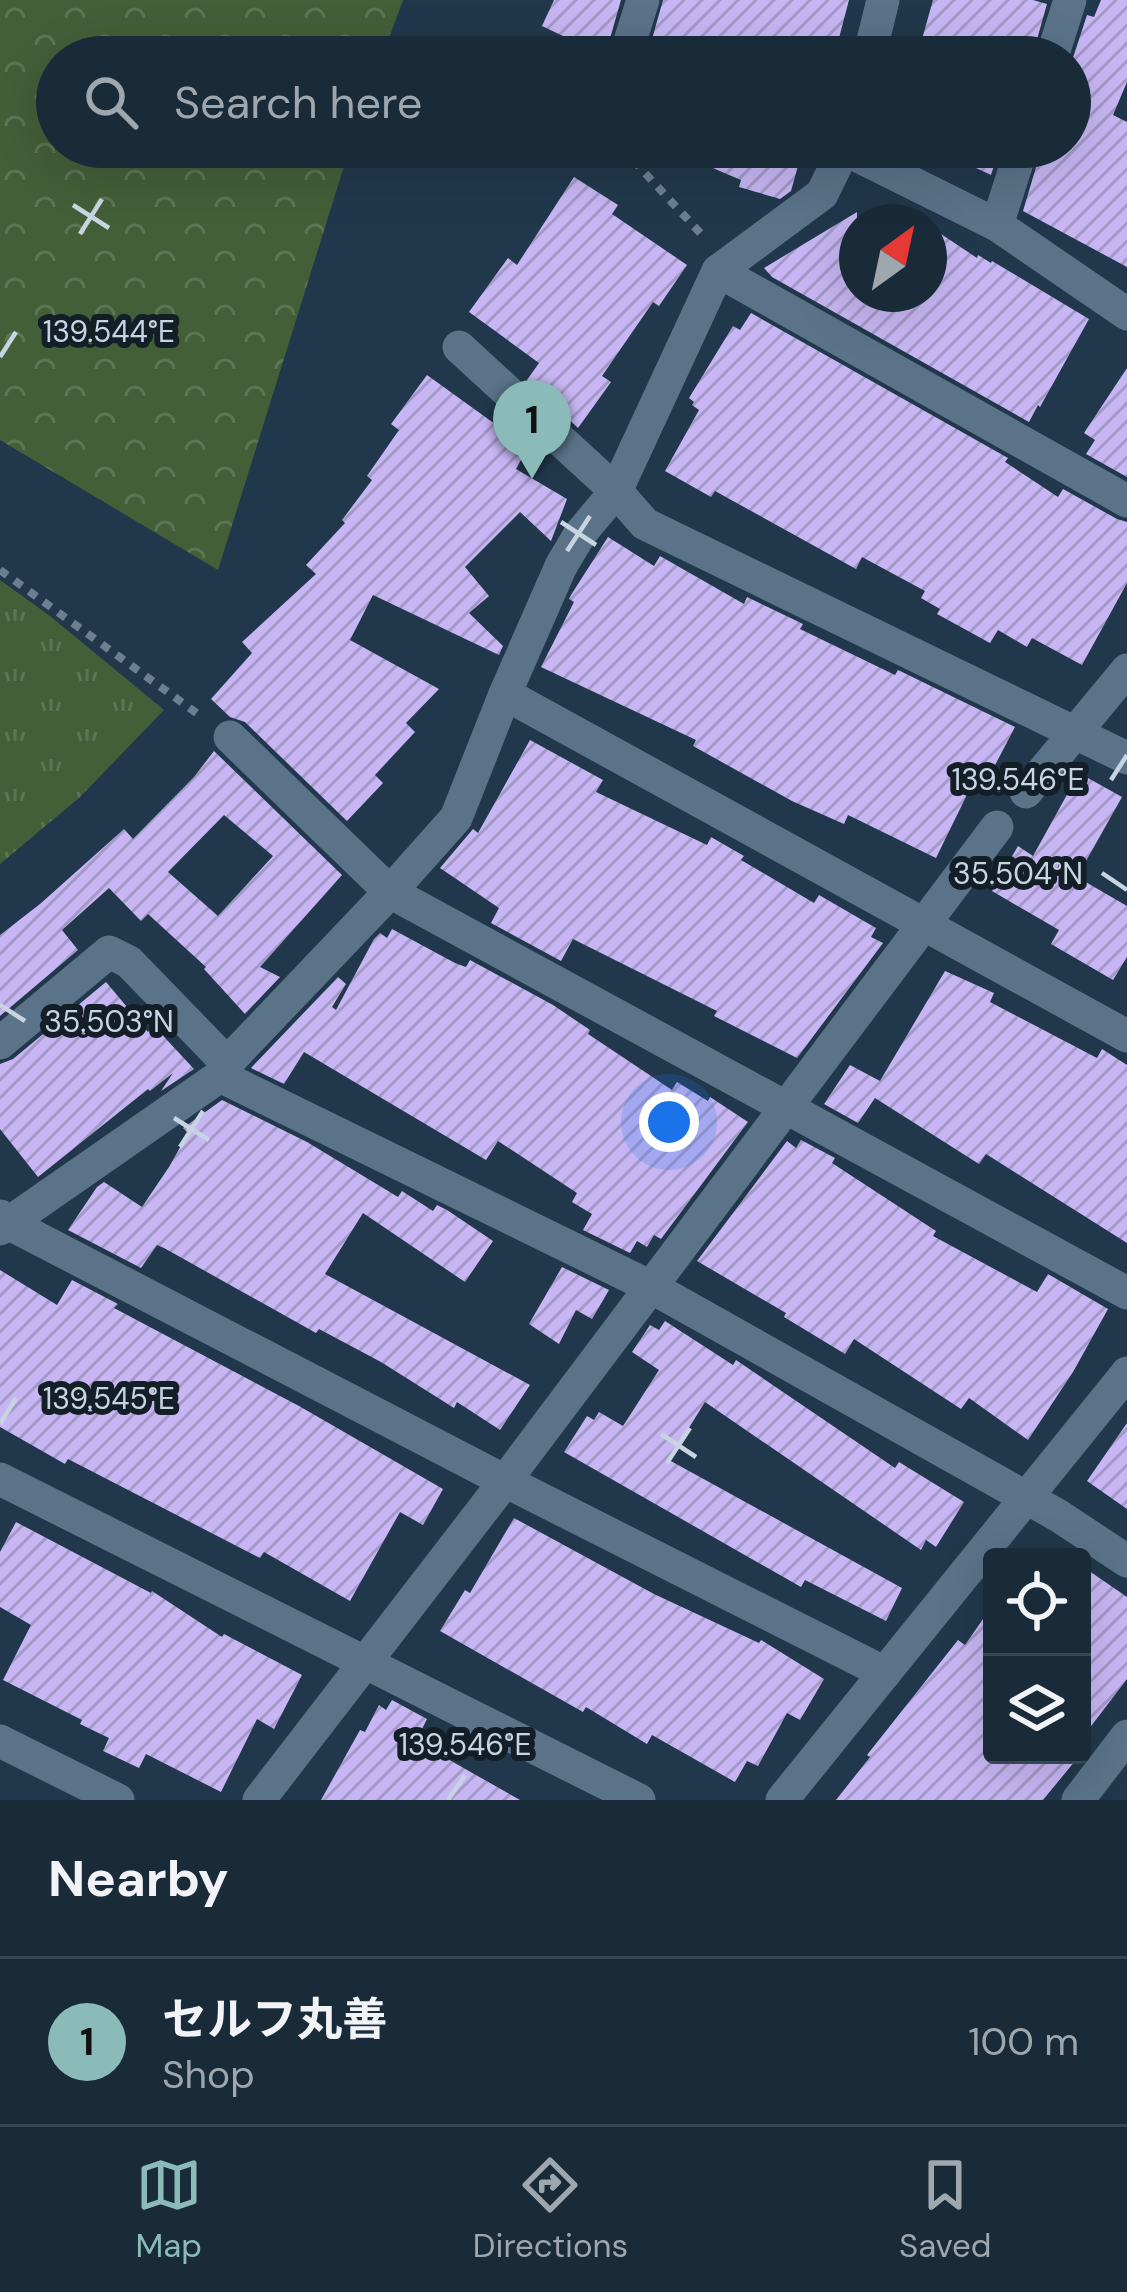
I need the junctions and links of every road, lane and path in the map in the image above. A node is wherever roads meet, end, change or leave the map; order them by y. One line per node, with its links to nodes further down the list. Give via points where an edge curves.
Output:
1 (643, 0): 4 (street)
2 (883, 0): 5 (street)
3 (1070, 0): 6 (street)
4 (632, 36)
5 (874, 36)
6 (1059, 36)
7 (639, 168): 12 (path)
8 (834, 168): 12 (street, via 822,194)
9 (884, 168): 11 (street)
10 (1015, 168): 11 (street)
11 (997, 225): 13 (street)
12 (723, 267): 15 (street); 16 (street)
13 (1127, 314)
14 (459, 347): 15 (street)
15 (616, 491): 19 (street, via 561,566); 20 (street, via 645,524)
16 (1127, 501)
17 (0, 570): 21 (path)
18 (1127, 670): 20 (street)
19 (505, 694): 25 (street, via 456,818); 26 (street)
20 (1076, 734): 22 (street); 23 (street)
21 (230, 737): 25 (street)
22 (1127, 758)
23 (1027, 792)
24 (997, 827): 26 (street)
25 (390, 892): 29 (street); 30 (street)
26 (922, 924): 27 (street); 30 (street)
27 (1127, 1036)
28 (0, 1043): 29 (street, via 110,952 129,962)
29 (224, 1070): 31 (street); 32 (street)
30 (786, 1108): 32 (street); 33 (street)
31 (3, 1222): 36 (street)
32 (651, 1287): 36 (street); 37 (street)
33 (1127, 1293)
34 (1127, 1373): 37 (street)
35 (0, 1479): 39 (street)
36 (505, 1481): 39 (street); 40 (street)
37 (1027, 1498): 38 (street); 40 (street)
38 (1127, 1562)
39 (366, 1661): 44 (street); 45 (street)
40 (885, 1672): 46 (street)
41 (1127, 1736): 47 (street)
42 (0, 1741): 43 (street)
43 (118, 1800)
44 (259, 1800)
45 (639, 1800)
46 (782, 1800)
47 (1078, 1800)

